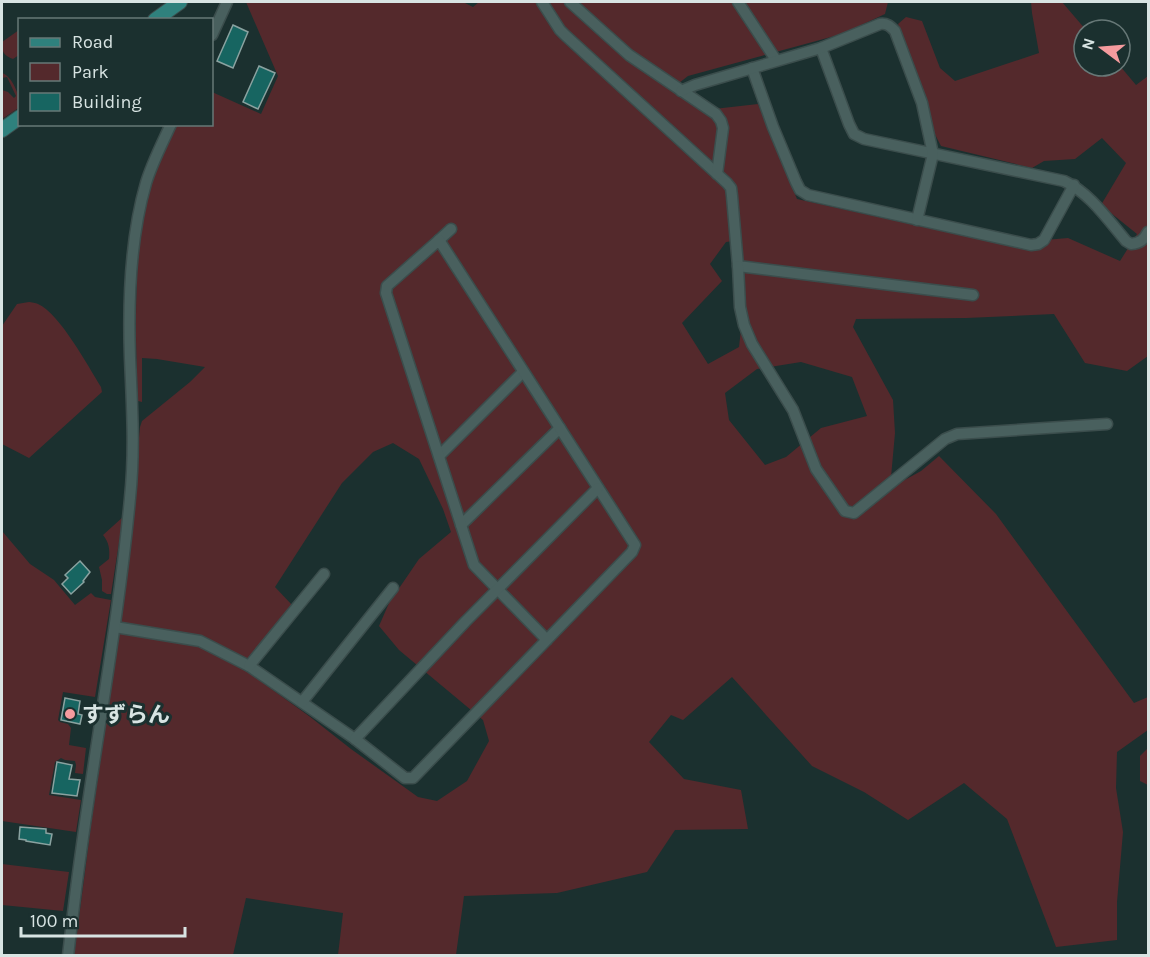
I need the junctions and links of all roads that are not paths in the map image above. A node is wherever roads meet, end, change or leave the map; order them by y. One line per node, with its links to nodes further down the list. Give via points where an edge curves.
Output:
1 (180, 2): 6 (main road)
2 (227, 2): 7 (street)
3 (542, 2): 16 (street, via 565,35)
4 (570, 2): 11 (street, via 629,55)
5 (738, 2): 9 (street)
6 (158, 18)
7 (213, 33)
8 (821, 48): 9 (street); 15 (street, via 854,134); 15 (street, via 880,24 891,26 922,103)
9 (776, 60): 10 (street)
10 (752, 68): 11 (street); 18 (street, via 800,190)
11 (681, 91): 16 (street, via 721,121)
12 (18, 118): 14 (main road)
13 (170, 126): 33 (street, via 138,217 130,302 133,456)
14 (2, 130)
15 (933, 154): 17 (street); 18 (street)
16 (717, 174): 22 (street, via 731,188)
17 (1074, 185): 18 (street, via 1044,240 1038,244); 20 (street, via 1126,241 1140,243)
18 (917, 220)
19 (451, 229): 21 (street)
20 (1149, 232)
21 (439, 240): 24 (street); 27 (street, via 387,286 386,293)
22 (738, 266): 23 (street); 25 (street, via 740,307 752,344 793,410 816,469 845,511 854,513 957,434)
23 (973, 295)
24 (523, 372): 26 (street); 27 (street)
25 (1107, 424)
26 (560, 428): 28 (street); 29 (street)
27 (439, 456): 29 (street)
28 (598, 488): 32 (street); 34 (street, via 635,545)
29 (461, 525): 32 (street, via 474,565)
30 (324, 574): 35 (street)
31 (393, 588): 36 (street)
32 (497, 590): 34 (street); 37 (street)
33 (115, 627): 35 (street, via 200,641); 38 (street)
34 (547, 640): 37 (street, via 413,777 405,778)
35 (249, 666): 36 (street)
36 (302, 702): 37 (street)
37 (355, 739)
38 (68, 956)

